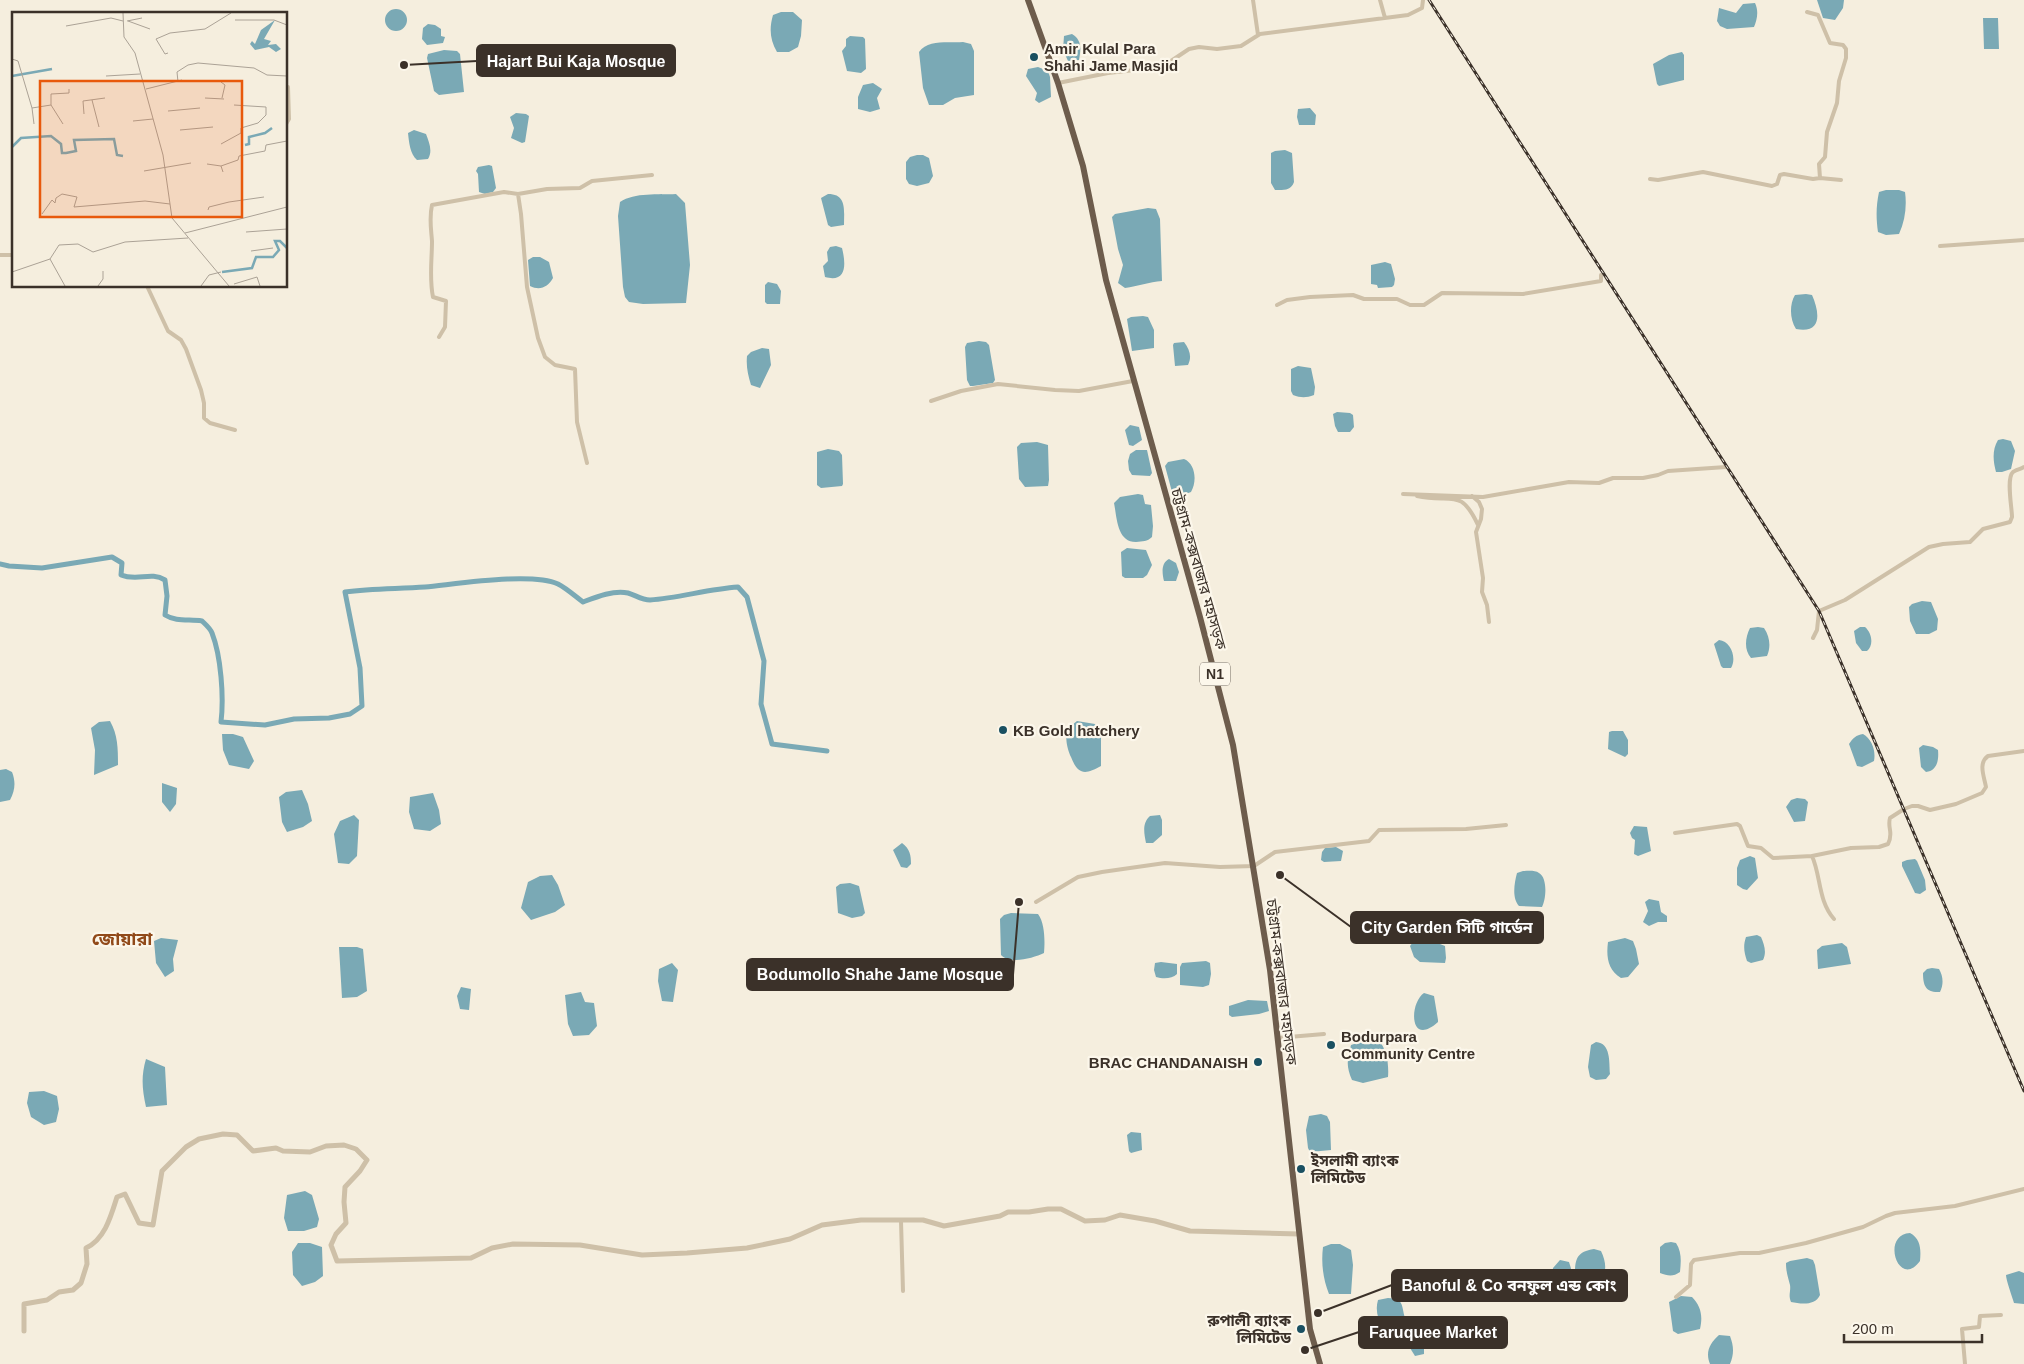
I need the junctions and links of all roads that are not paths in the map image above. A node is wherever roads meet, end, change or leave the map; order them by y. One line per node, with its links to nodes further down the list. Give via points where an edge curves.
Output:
1 (1028, 0): 8 (highway, চট্টগ্রাম-কক্সবাজার মহাসড়ক / N1)
2 (1253, 0): 7 (street)
3 (1380, 0): 6 (street)
4 (1423, 0): 6 (street, via 1422,8 1417,12)
5 (1807, 12): 12 (street, via 1818,15 1830,43 1843,45 1846,49 1837,103 1827,132 1825,157 1819,164)
6 (1384, 18): 7 (street)
7 (1258, 35): 8 (street, via 1241,46 1189,50 1162,67 1108,72)
8 (1058, 83): 22 (highway, চট্টগ্রাম-কক্সবাজার মহাসড়ক / N1, via 1083,166 1106,280)
9 (288, 86): 10 (street)
10 (288, 121)
11 (652, 175): 15 (street, via 592,181 580,188)
12 (1820, 178): 13 (street, via 1813,180 1784,174 1780,175 1775,186 1703,172); 14 (street)
13 (1650, 179)
14 (1841, 180)
15 (518, 194): 21 (street, via 504,192 432,205 429,216 432,240 430,282 433,297 446,301 445,327); 25 (street, via 527,287 538,338 545,357 555,365 575,369 577,422)
16 (2024, 240): 17 (street)
17 (1940, 246)
18 (1601, 275): 20 (street, via 1601,282 1542,292 1442,293 1424,305 1353,295 1287,300)
19 (148, 288): 24 (street, via 168,331 181,340 186,349 201,390 204,418)
20 (1277, 305)
21 (439, 337)
22 (1133, 381): 23 (street, via 1079,391 998,384); 38 (highway, চট্টগ্রাম-কক্সবাজার মহাসড়ক / N1, via 1233,746)
23 (931, 400)
24 (235, 430)
25 (587, 463)
26 (1726, 466): 30 (street)
27 (2024, 467): 33 (street, via 2011,475 2010,522 1983,529 1970,542 1929,547 1845,600 1819,611)
28 (1402, 494): 29 (street)
29 (1409, 494): 30 (street); 31 (street, via 1463,501)
30 (1472, 496): 31 (street, via 1482,509)
31 (1478, 526): 32 (street, via 1482,592)
32 (1489, 622)
33 (1814, 638)
34 (2024, 751): 37 (street, via 1984,758 1986,787 1982,793 1942,808 1930,810 1912,806 1890,818 1892,836 1888,844 1879,848 1851,848)
35 (1506, 824): 38 (street, via 1466,829 1379,830 1368,841 1275,852)
36 (1675, 833): 37 (street, via 1737,824 1748,846 1761,848 1773,858)
37 (1812, 856): 40 (street, via 1823,901)
38 (1254, 866): 39 (street, via 1141,865 1078,877); 42 (highway, চট্টগ্রাম-কক্সবাজার মহাসড়ক / N1)
39 (1036, 902)
40 (1834, 919)
41 (1324, 1034): 42 (street)
42 (1277, 1038): 45 (highway, চট্টগ্রাম-কক্সবাজার মহাসড়ক / N1)
43 (2024, 1189): 47 (street, via 1954,1206 1895,1213 1864,1227 1806,1244 1694,1260 1690,1285)
44 (901, 1221): 45 (street, via 923,1220 944,1226 1008,1212 1060,1209 1084,1221 1120,1215 1190,1231); 46 (street); 49 (street, via 861,1220 822,1225 790,1239 747,1248 687,1253 642,1255 580,1245 513,1244 492,1248 472,1258 336,1261 331,1246 346,1223 345,1187 367,1160 356,1149 344,1145 326,1146 310,1152 276,1148 253,1151 237,1135 216,1134 198,1139 186,1147 162,1171 153,1225 139,1223 125,1194 117,1197 104,1230 94,1244 86,1248 87,1264 81,1283 73,1290 59,1292 47,1300 24,1304)
45 (1299, 1234): 50 (highway, চট্টগ্রাম-কক্সবাজার মহাসড়ক / N1, via 1310,1328)
46 (903, 1291)
47 (1676, 1297)
48 (2002, 1315): 51 (street, via 1980,1316 1979,1327 1962,1329)
49 (24, 1331)
50 (1320, 1364)
51 (1965, 1364)

